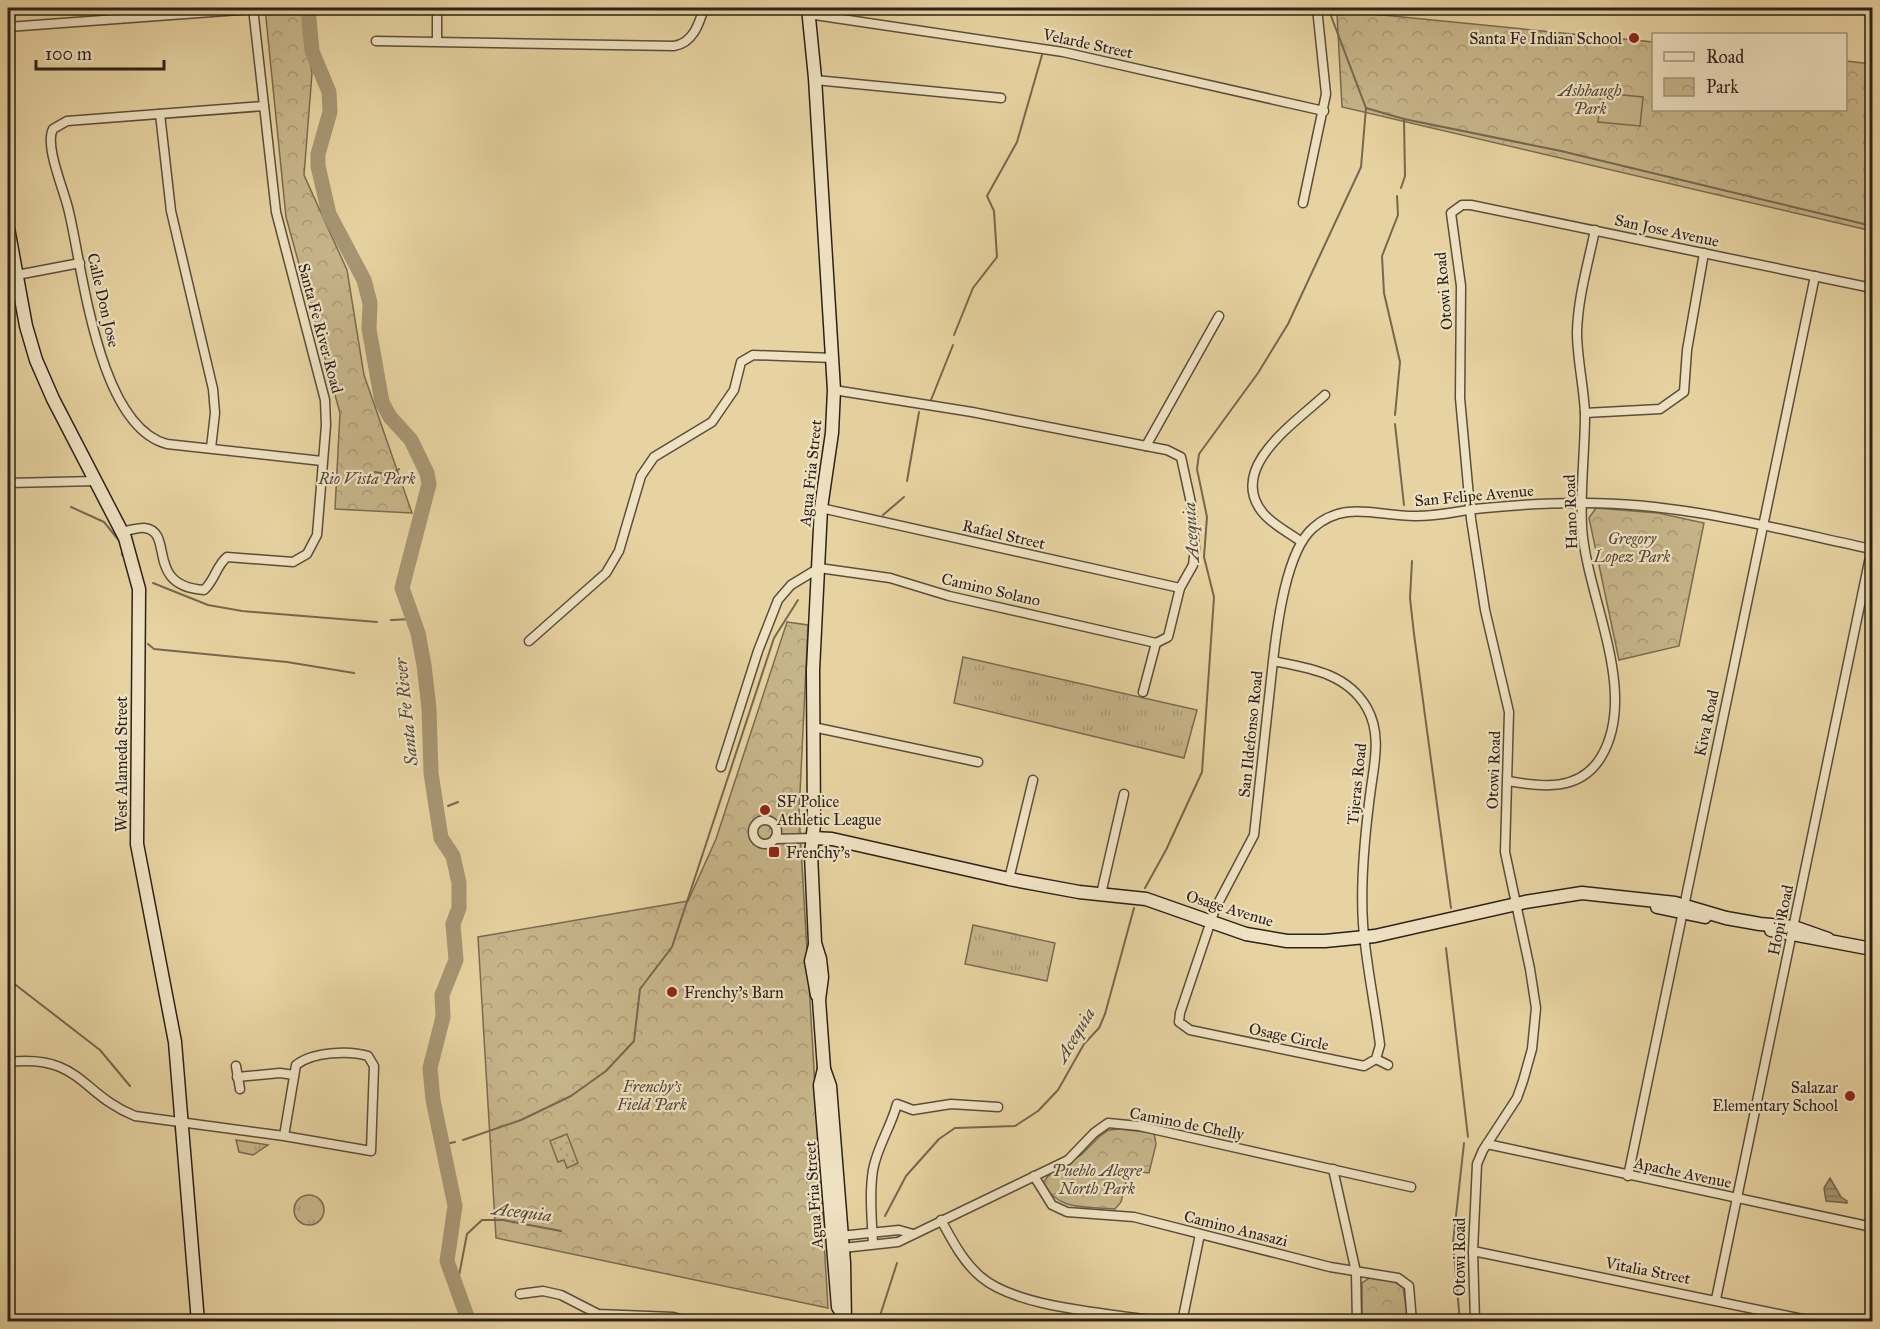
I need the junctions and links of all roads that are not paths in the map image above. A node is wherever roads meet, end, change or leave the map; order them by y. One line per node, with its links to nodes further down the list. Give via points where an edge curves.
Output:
1 (253, 8): 6 (street); 11 (street, Santa Fe River Road)
2 (437, 8): 8 (street)
3 (704, 8): 8 (street, via 692,36 684,44 674,46)
4 (1317, 8): 12 (street, via 1326,87)
5 (808, 11): 9 (street, Agua Fria Street); 12 (street, Velarde Street, via 1063,52)
6 (8, 27)
7 (376, 41): 8 (street)
8 (437, 41)
9 (815, 80): 10 (street); 24 (street, Agua Fria Street)
10 (1001, 98)
11 (264, 106): 13 (street, Calle Don Jose); 30 (street, Santa Fe River Road, via 276,212 323,390 326,417)
12 (1324, 111): 14 (street)
13 (160, 114): 19 (street, Calle Don Jose, via 66,121 49,126); 29 (street, via 171,210 213,389)
14 (1303, 203)
15 (1455, 209): 17 (street, San Jose Avenue, via 1471,205); 35 (street, Otowi Road, via 1451,222 1461,286 1461,419)
16 (8, 228): 20 (street, West Alameda Street)
17 (1595, 230): 18 (street, San Jose Avenue); 27 (street, Hano Road, via 1580,298 1577,334)
18 (1704, 253): 21 (street, San Jose Avenue); 27 (street, via 1687,350 1684,392 1660,409)
19 (80, 263): 20 (street); 29 (street, Calle Don Jose, via 96,344 109,377 135,422 161,442)
20 (17, 275): 31 (street, West Alameda Street, via 40,369)
21 (1815, 276): 22 (street, San Jose Avenue); 36 (street, Kiva Road)
22 (1872, 288)
23 (1219, 316): 28 (street)
24 (833, 358): 25 (street, Agua Fria Street); 42 (street, via 753,355 741,362 734,390 712,422 654,457 641,476 619,551 606,573)
25 (834, 390): 28 (street); 34 (street, Agua Fria Street)
26 (1325, 395): 38 (street, via 1267,449 1253,477 1253,491 1261,510)
27 (1585, 413): 33 (street, Hano Road)
28 (1146, 446): 41 (street, via 1181,457 1195,549 1193,565)
29 (211, 448): 30 (street, Calle Don Jose)
30 (322, 460): 37 (street, Santa Fe River Road, via 317,535 307,554 293,562 227,557 218,564 212,583 204,590 186,588 165,571 160,542 153,531 144,527)
31 (98, 481): 32 (street); 37 (street, West Alameda Street)
32 (8, 483)
33 (1582, 503): 35 (street, San Felipe Avenue); 36 (street, San Felipe Avenue, via 1676,509); 50 (street, Hano Road, via 1584,546 1613,671 1614,708 1609,739 1601,758 1572,782 1542,787)
34 (821, 508): 40 (street, Agua Fria Street); 41 (street, Rafael Street)
35 (1471, 510): 38 (street, San Felipe Avenue, via 1418,516 1351,510 1326,518); 50 (street, Otowi Road, via 1485,610 1509,712)
36 (1762, 526): 39 (street, San Felipe Avenue); 57 (street, Kiva Road)
37 (122, 531): 70 (street, West Alameda Street, via 140,598 137,844 169,1000)
38 (1300, 541): 44 (street, San Ildefonso Road, via 1289,572)
39 (1872, 548): 59 (street, Hopi Road)
40 (819, 568): 43 (street, Camino Solano, via 890,578 949,596); 46 (street, Agua Fria Street); 48 (street, via 791,585 778,600)
41 (1180, 588): 43 (street, via 1168,637)
42 (529, 641)
43 (1156, 643): 45 (street)
44 (1273, 661): 58 (street, San Ildefonso Road, via 1254,835); 60 (street, Tijeras Road, via 1341,680 1357,694 1372,718 1376,748 1364,856)
45 (1143, 692)
46 (813, 727): 47 (street); 52 (street, Agua Fria Street)
47 (978, 762)
48 (721, 767)
49 (1034, 780): 54 (street)
50 (1508, 781): 56 (street, Otowi Road, via 1505,852)
51 (1124, 794): 55 (street)
52 (813, 838): 53 (street); 54 (street, Osage Avenue); 83 (street, Agua Fria Street, via 812,978 819,1000 824,1069 820,1085)
53 (776, 839)
54 (1009, 879): 55 (street, Osage Avenue)
55 (1101, 894): 58 (street, Osage Avenue, via 1146,899)
56 (1515, 904): 57 (street, Osage Avenue, via 1582,893); 60 (street, Osage Avenue); 72 (street, Otowi Road, via 1534,991 1534,1033 1517,1098)
57 (1683, 909): 59 (street, Osage Avenue); 75 (street, Kiva Road)
58 (1211, 922): 60 (street, Osage Avenue, via 1246,934 1287,941); 62 (street, Osage Circle, via 1180,1013 1181,1026 1359,1066)
59 (1793, 931): 61 (street, Osage Avenue); 77 (street, Hopi Road)
60 (1365, 937): 62 (street, via 1380,1046)
61 (1872, 948)
62 (1376, 1059): 64 (street)
63 (8, 1062): 70 (street, via 52,1063 78,1075 123,1112)
64 (1388, 1065)
65 (236, 1066): 67 (street)
66 (294, 1075): 67 (street); 71 (street); 71 (street, via 296,1065 305,1058 357,1053 368,1056 374,1066 371,1151)
67 (237, 1077): 68 (street)
68 (240, 1089)
69 (998, 1107): 80 (street, via 951,1104 913,1110 897,1104 873,1168)
70 (183, 1122): 71 (street); 90 (street, West Alameda Street)
71 (284, 1136)
72 (1487, 1144): 75 (street, Apache Avenue); 85 (street, Otowi Road, via 1477,1164)
73 (1333, 1169): 74 (street, Camino de Chelly, via 1139,1126 1108,1124 1068,1160); 76 (street, Camino de Chelly); 86 (street)
74 (1034, 1176): 78 (street, Camino de Chelly); 82 (street, Camino Anasazi, via 1052,1205 1067,1212 1134,1217)
75 (1628, 1176): 77 (street, Apache Avenue)
76 (1411, 1187)
77 (1736, 1199): 79 (street, Apache Avenue); 88 (street, Hopi Road)
78 (941, 1220): 81 (street, Camino de Chelly); 92 (street, via 962,1256 1002,1292)
79 (1872, 1227)
80 (873, 1231): 81 (street); 83 (street); 84 (street)
81 (913, 1234): 84 (street, Camino de Chelly, via 898,1242)
82 (1200, 1234): 86 (street, Camino Anasazi); 93 (street)
83 (839, 1241): 84 (street, Camino de Chelly); 89 (street, Agua Fria Street, via 838,1307)
84 (873, 1244)
85 (1473, 1251): 88 (street, Vitalia Street); 96 (street, Otowi Road)
86 (1356, 1272): 94 (street); 95 (street, Camino Anasazi, via 1404,1280 1409,1286)
87 (520, 1294): 91 (street, via 543,1291 561,1295 598,1314 674,1317)
88 (1716, 1299): 97 (street, Vitalia Street)
89 (845, 1319)
90 (198, 1322)
91 (691, 1322)
92 (1163, 1322)
93 (1182, 1322)
94 (1357, 1322)
95 (1412, 1322)
96 (1475, 1322)
97 (1817, 1322)

